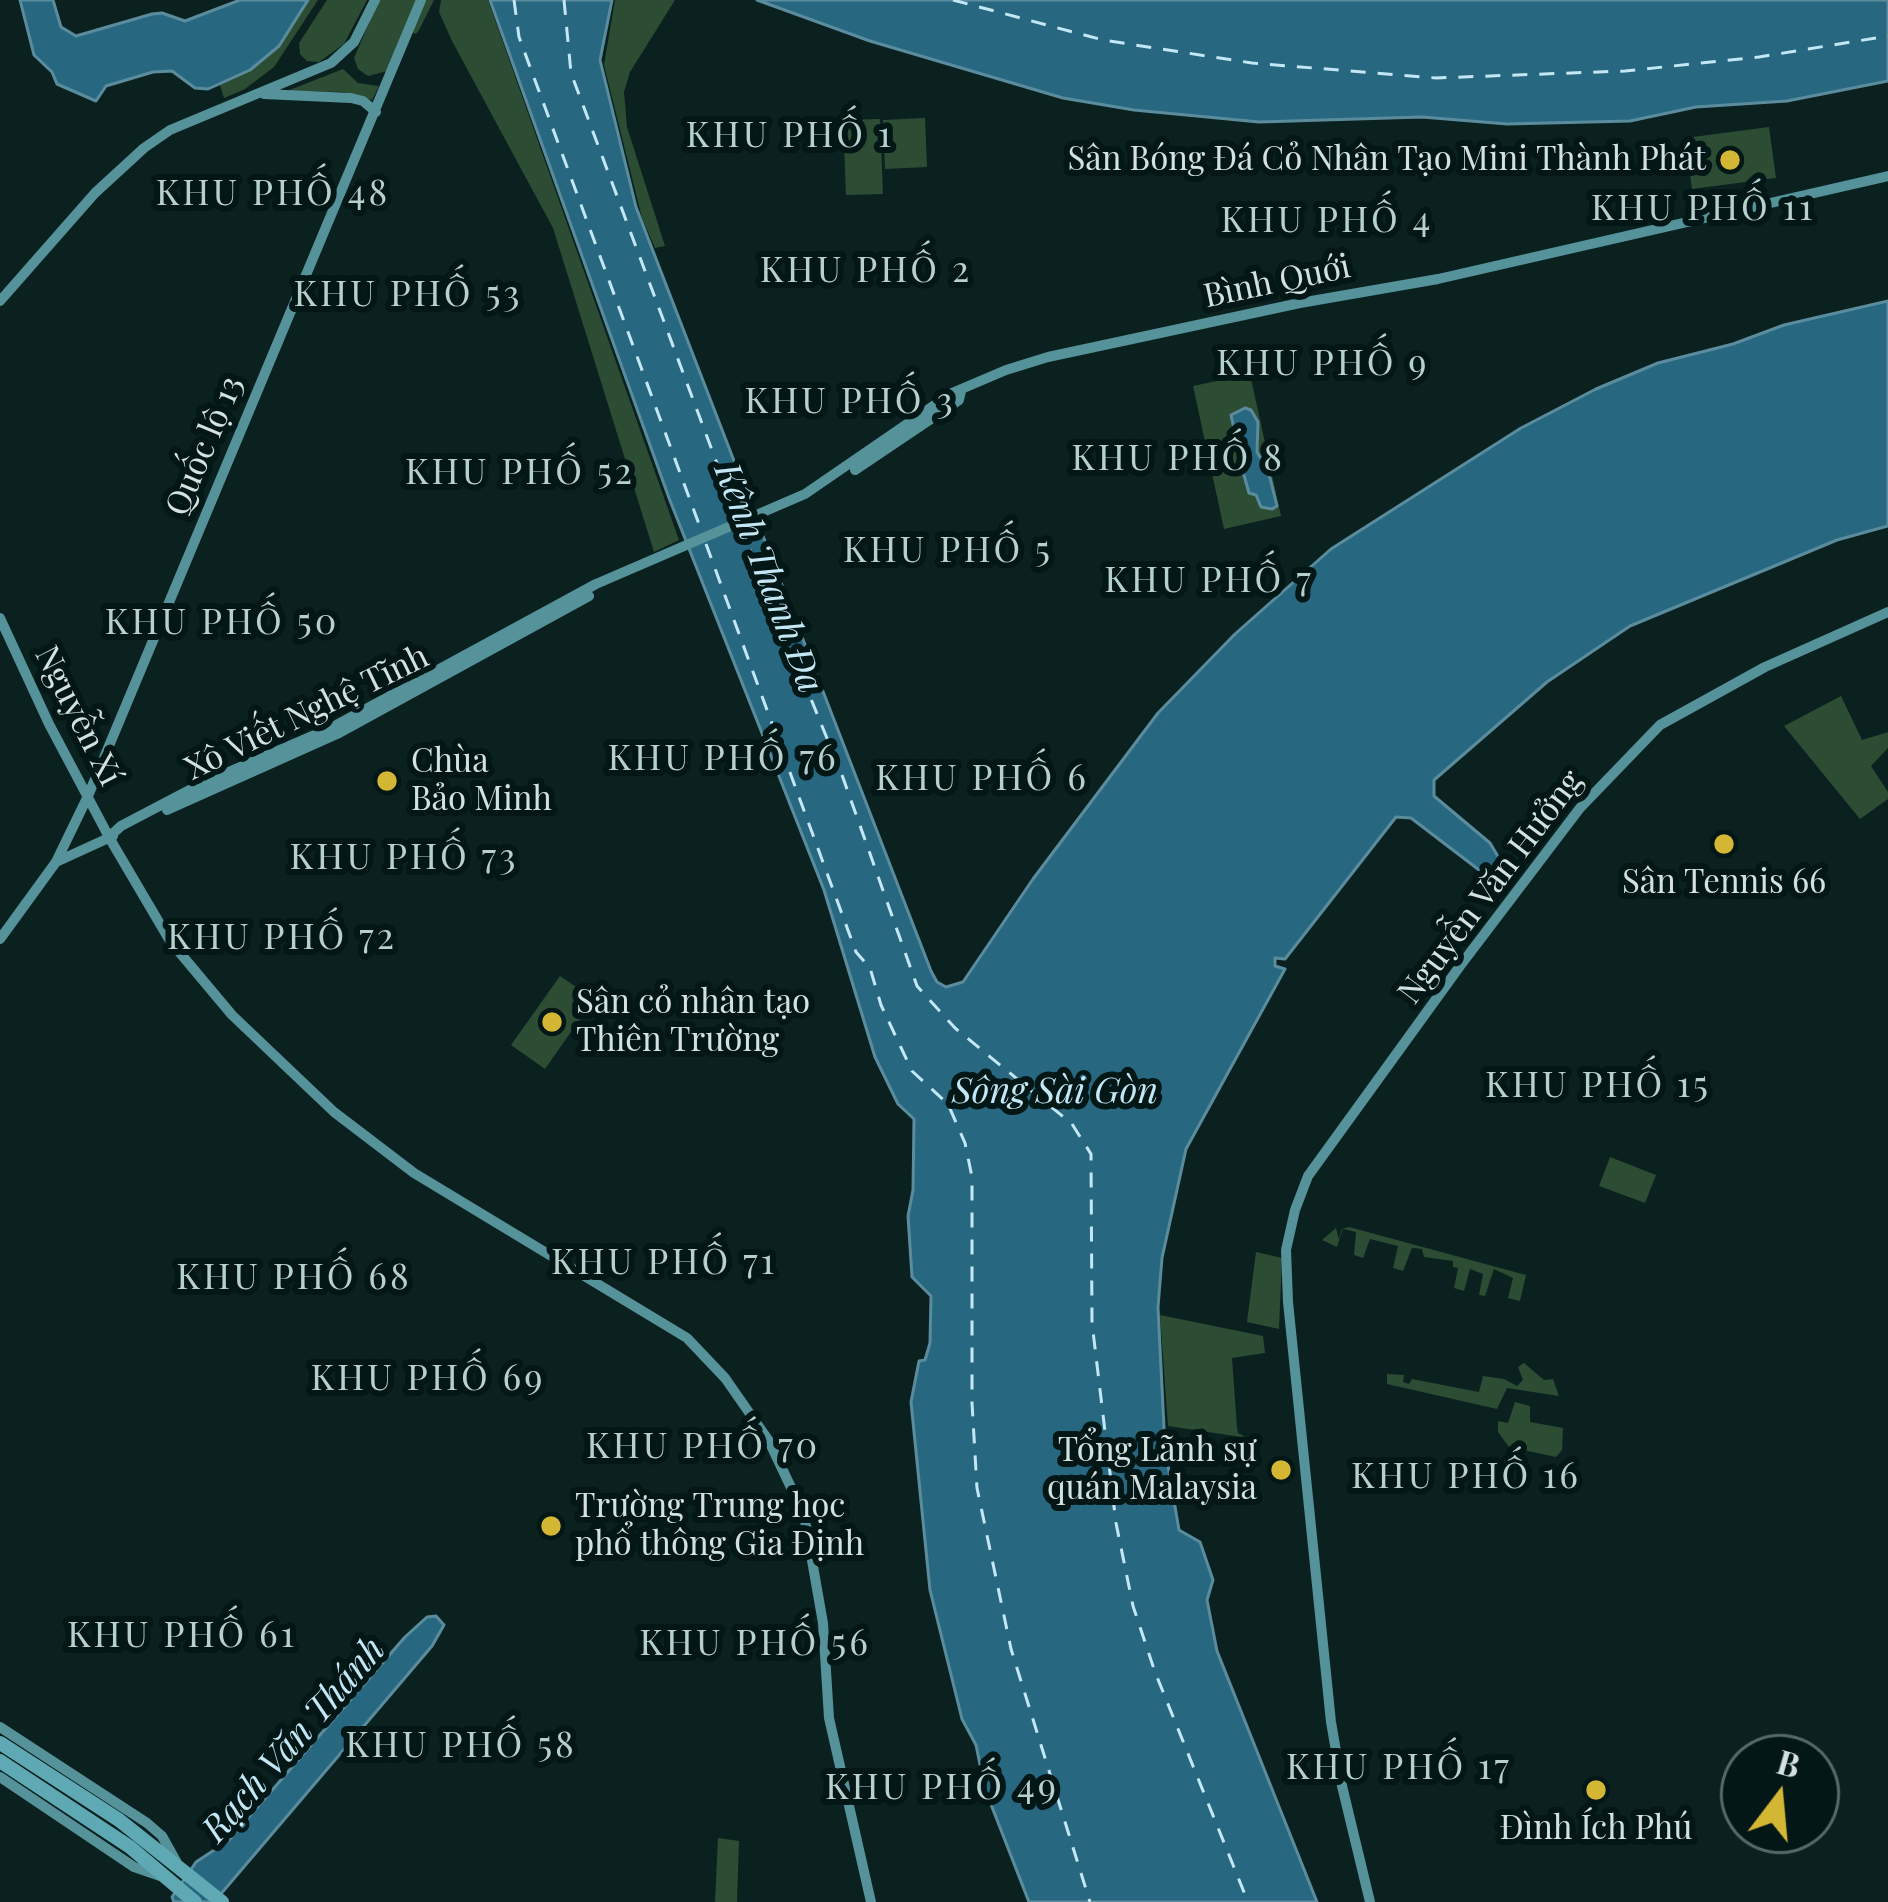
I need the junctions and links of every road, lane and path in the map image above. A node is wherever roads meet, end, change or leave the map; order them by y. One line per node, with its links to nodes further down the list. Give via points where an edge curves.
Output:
1 (375, 0): 3 (main road, via 337,59)
2 (424, 0): 4 (main road, Quốc lộ 13)
3 (250, 95): 4 (main road, via 351,98); 6 (main road, via 144,148)
4 (376, 112): 10 (main road, Quốc lộ 13)
5 (1888, 176): 7 (main road, Bình Quới, via 1048,357 952,393)
6 (0, 301)
7 (907, 431): 11 (main road, Xô Viết Nghệ Tĩnh, via 805,494 643,562)
8 (1888, 612): 22 (main road, Nguyễn Văn Hưởng, via 1660,725 1580,808 1308,1177 1286,1250 1287,1288 1331,1722)
9 (0, 618): 10 (main road, Nguyễn Xí)
10 (88, 796): 11 (main road, Nguyễn Xí); 12 (main road, Quốc lộ 13)
11 (109, 837): 12 (main road, Xô Viết Nghệ Tĩnh); 21 (main road, Nguyễn Xí, via 170,941 238,1021 334,1112 414,1174 686,1338 725,1378 770,1441 804,1515 829,1718)
12 (56, 862): 13 (main road, Xô Viết Nghệ Tĩnh)
13 (0, 939)
14 (0, 1726): 18 (main road, via 147,1823 162,1836)
15 (0, 1742): 18 (highway, via 119,1820)
16 (0, 1761): 18 (highway)
17 (0, 1777): 18 (main road, via 134,1867)
18 (175, 1873): 19 (highway); 20 (highway)
19 (195, 1902)
20 (222, 1902)
21 (871, 1902)
22 (1370, 1902)

